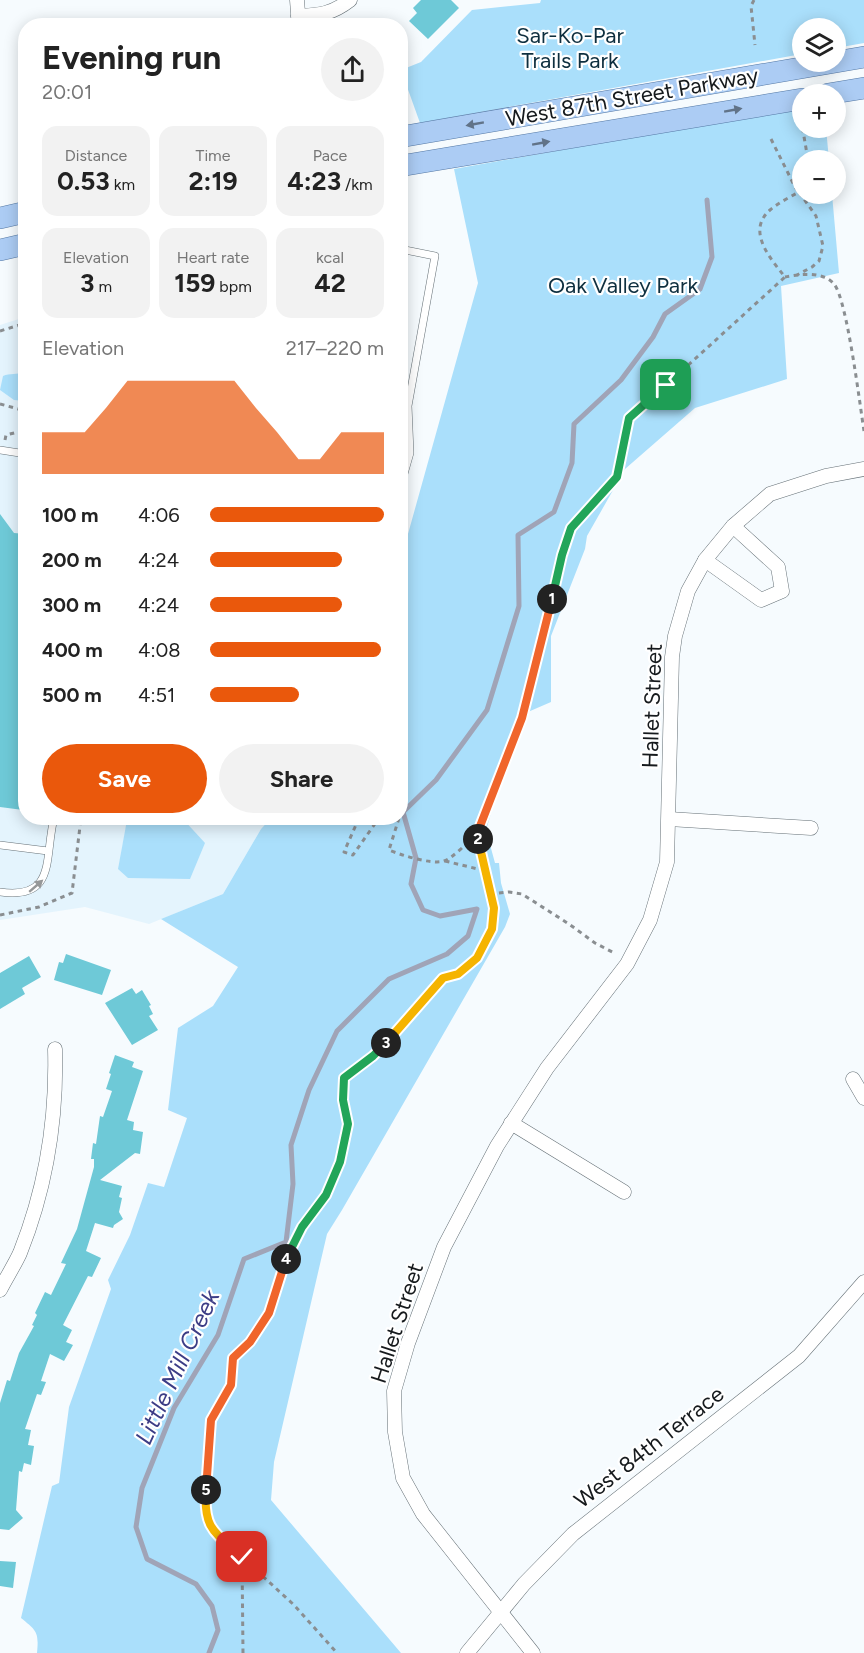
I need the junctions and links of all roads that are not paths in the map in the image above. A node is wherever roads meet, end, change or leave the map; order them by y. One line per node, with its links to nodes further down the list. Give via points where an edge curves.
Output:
1 (297, 0): 3 (street)
2 (350, 0): 4 (street, via 335,11)
3 (298, 18)
4 (308, 18)
5 (864, 57): 9 (main road, West 87th Street Parkway, one-way to 9)
6 (864, 88): 7 (main road)
7 (846, 91)
8 (792, 106): 10 (main road, West 87th Street Parkway, one-way to 8)
9 (408, 136)
10 (408, 165)
11 (18, 214): 12 (main road)
12 (0, 218)
13 (18, 246): 14 (main road)
14 (0, 250)
15 (408, 251): 17 (lane, via 435,256)
16 (408, 406): 20 (lane)
17 (408, 406)
18 (0, 450): 19 (lane)
19 (18, 453)
20 (408, 460)
21 (864, 469): 22 (street, Hallet Street, via 826,476 770,494)
22 (733, 526): 23 (street, Hallet Street); 23 (street, via 778,567 782,591 761,600)
23 (705, 560): 24 (street, Hallet Street, via 688,591 672,657)
24 (669, 819): 26 (street); 33 (street, Hallet Street, via 667,862 650,920 627,964)
25 (53, 825): 28 (lane)
26 (811, 828)
27 (0, 845): 28 (lane)
28 (48, 851): 29 (lane, one-way to 28, via 30,892 43,880)
29 (0, 892)
30 (55, 1049): 36 (street, via 53,1128 38,1198 19,1254)
31 (853, 1079): 32 (street)
32 (864, 1098)
33 (510, 1123): 34 (street); 37 (street, Hallet Street, via 444,1247 394,1391 395,1432 403,1479 423,1514)
34 (624, 1192)
35 (862, 1289): 37 (street, West 84th Terrace, via 799,1356 573,1534)
36 (0, 1290)
37 (501, 1611): 38 (street, West 84th Terrace); 39 (street, Hallet Street)
38 (467, 1653)
39 (533, 1653)

